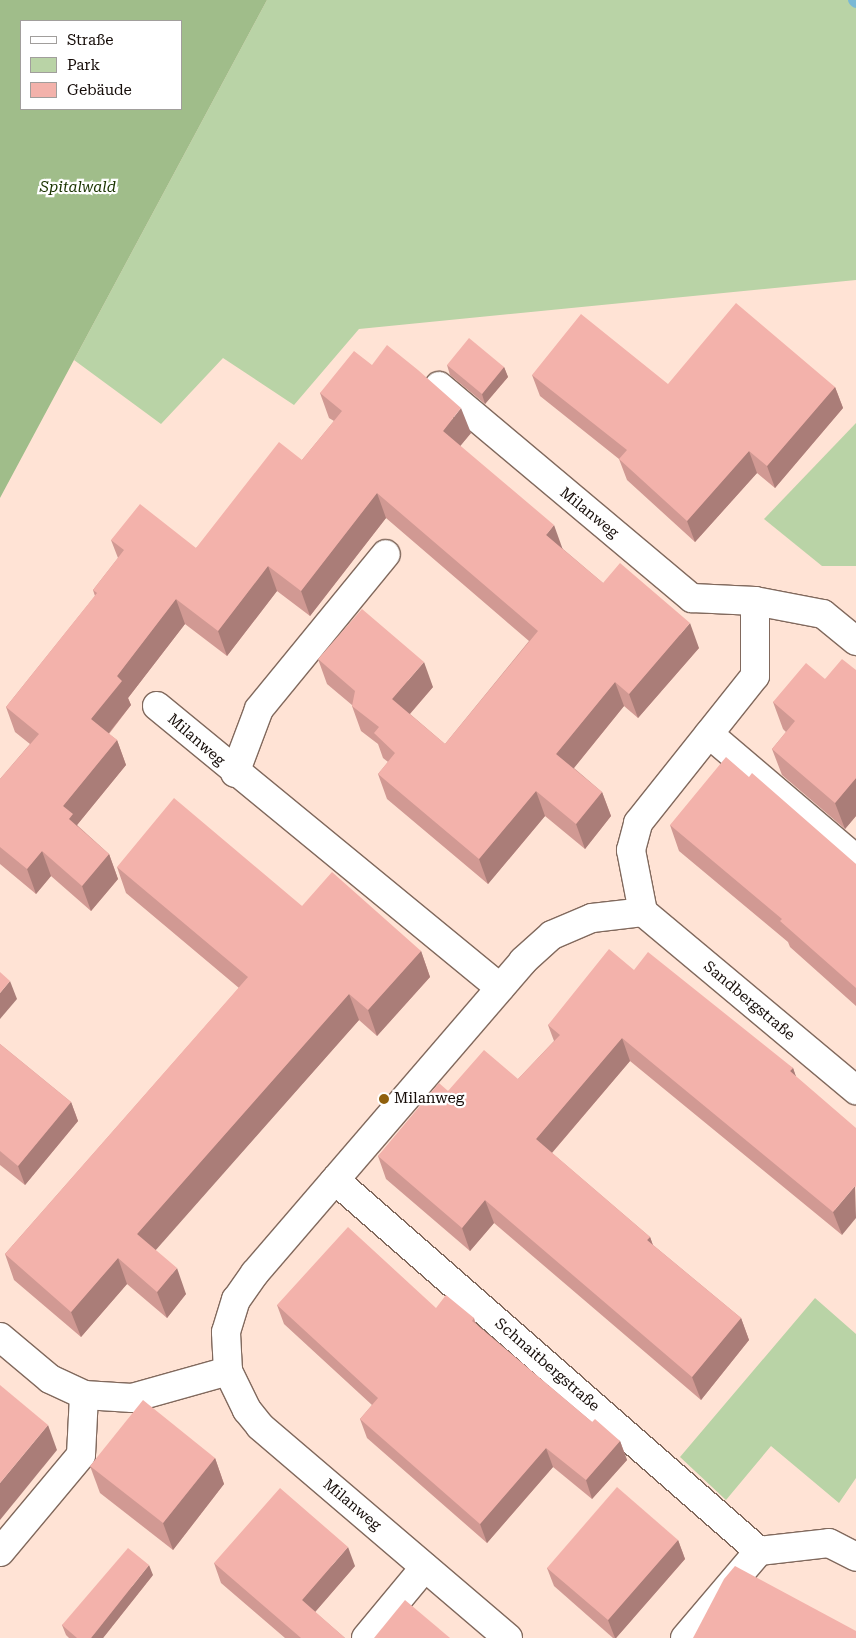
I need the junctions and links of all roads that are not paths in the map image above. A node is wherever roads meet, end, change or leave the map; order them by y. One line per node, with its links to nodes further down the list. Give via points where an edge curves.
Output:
1 (439, 386): 3 (street, Milanweg, via 692,598)
2 (386, 554): 7 (street, Milanweg, via 259,709)
3 (756, 601): 4 (street, Milanweg, via 823,614); 6 (street, via 755,676)
4 (856, 641)
5 (157, 706): 7 (street, Milanweg)
6 (709, 734): 8 (street); 9 (street, via 638,824 632,850)
7 (235, 773): 10 (street, Milanweg)
8 (856, 859)
9 (643, 912): 10 (street, Milanweg, via 592,918 552,935); 11 (street, Sandbergstraße)
10 (500, 988): 12 (street, Milanweg)
11 (856, 1090)
12 (335, 1180): 14 (street, Milanweg, via 236,1300 226,1332); 16 (street, Schnaitbergstraße)
13 (0, 1337): 15 (street, via 50,1379)
14 (228, 1371): 15 (street, via 132,1398); 19 (street, Milanweg, via 246,1410 260,1426)
15 (84, 1394): 17 (street, via 81,1454)
16 (759, 1551): 18 (street, via 829,1543); 22 (street)
17 (0, 1552)
18 (856, 1557)
19 (425, 1567): 20 (street); 21 (street, Milanweg)
20 (366, 1638)
21 (508, 1638)
22 (686, 1638)

